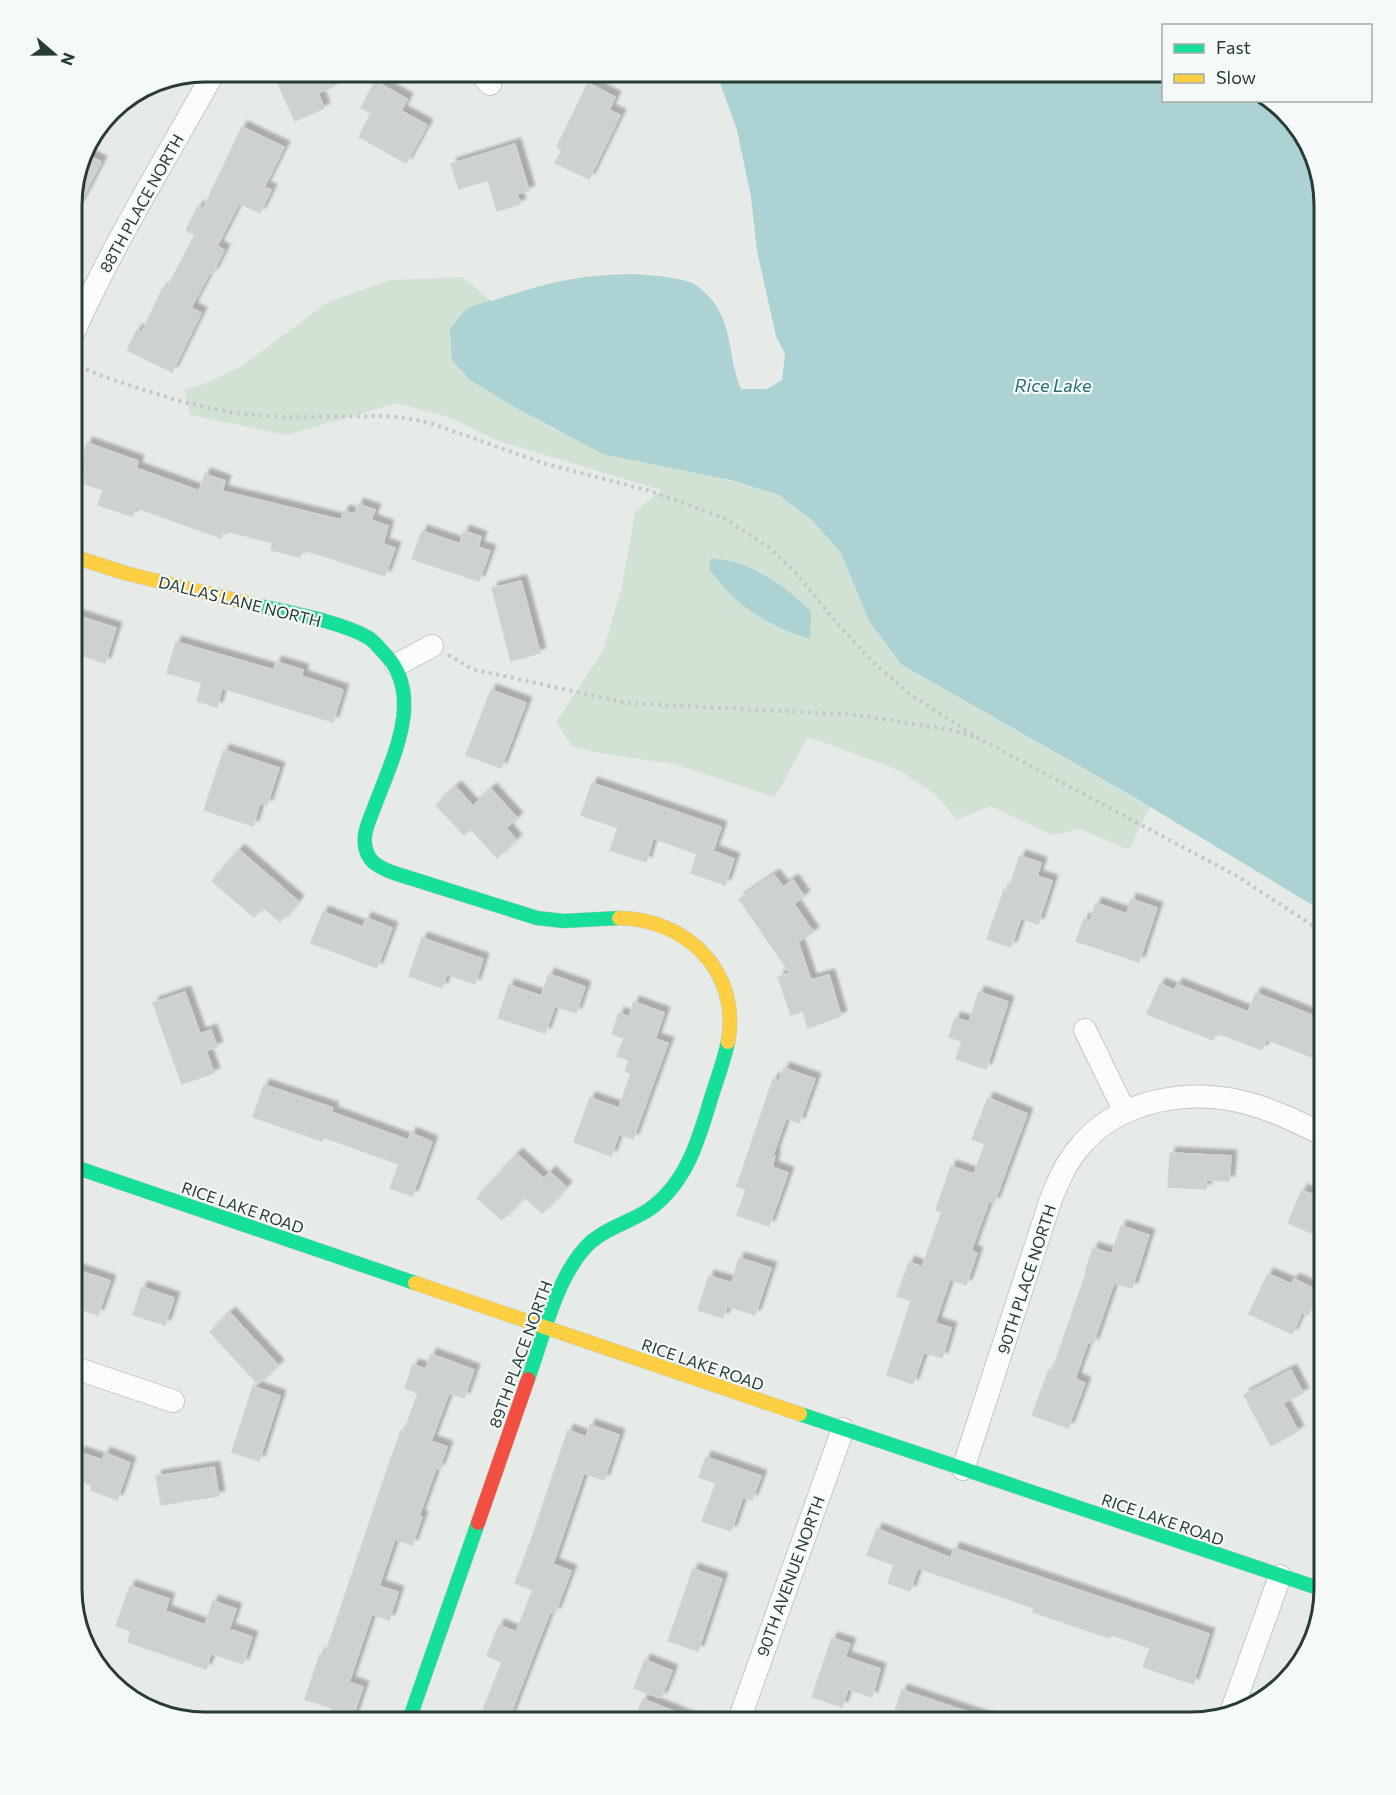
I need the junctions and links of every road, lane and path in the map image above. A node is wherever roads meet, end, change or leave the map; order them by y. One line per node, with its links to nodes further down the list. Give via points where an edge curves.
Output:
1 (208, 83): 2 (street, 88TH PLACE NORTH)
2 (83, 312)
3 (83, 368): 7 (path, via 179,401 233,413 282,417 383,416 430,423 546,464 647,490 724,518 767,546 795,572 876,665 911,695)
4 (83, 559): 6 (street, DALLAS LANE NORTH, via 349,628 371,639)
5 (432, 646): 6 (street); 7 (path, via 472,669 627,703 858,715 952,730)
6 (396, 665): 8 (street, DALLAS LANE NORTH, via 405,708 403,723 364,835)
7 (980, 739): 9 (path, via 1237,876)
8 (365, 851): 14 (street, 89TH PLACE NORTH, via 375,865 393,873 537,918 570,922 645,920 668,926 705,954 728,996 729,1045 681,1177 661,1200 590,1243 573,1263)
9 (1313, 926)
10 (1085, 1030): 11 (street)
11 (1125, 1112): 12 (street, 90TH PLACE NORTH, via 1178,1096 1215,1097 1256,1105); 18 (street, 90TH PLACE NORTH, via 1077,1149 1062,1175)
12 (1313, 1130)
13 (82, 1169): 14 (street, RICE LAKE ROAD)
14 (546, 1327): 17 (street, RICE LAKE ROAD); 22 (street, 89TH PLACE NORTH)
15 (82, 1370): 16 (street)
16 (172, 1401)
17 (843, 1429): 18 (street, RICE LAKE ROAD); 23 (street, 90TH AVENUE NORTH)
18 (963, 1469): 19 (street, RICE LAKE ROAD)
19 (1280, 1576): 20 (street, RICE LAKE ROAD); 21 (street)
20 (1313, 1586)
21 (1234, 1704)
22 (412, 1712)
23 (742, 1712)

